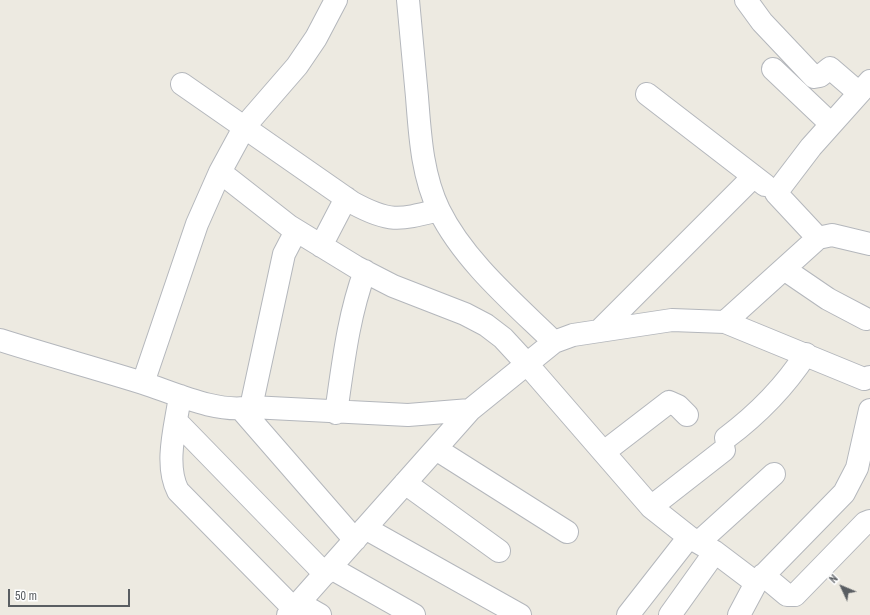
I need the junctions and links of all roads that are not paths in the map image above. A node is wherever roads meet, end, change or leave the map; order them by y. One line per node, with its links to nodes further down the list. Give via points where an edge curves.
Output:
1 (336, 0): 9 (street, via 316,38 297,66)
2 (408, 0): 14 (street, via 421,149)
3 (746, 0): 6 (street, via 762,22 814,77 820,76 828,69 834,70)
4 (773, 69): 8 (street)
5 (182, 84): 9 (street)
6 (864, 87): 8 (street)
7 (647, 94): 11 (street)
8 (831, 124): 12 (street)
9 (245, 126): 10 (street); 13 (street)
10 (220, 172): 15 (street); 29 (street)
11 (754, 177): 12 (street); 23 (street)
12 (776, 193): 16 (street)
13 (346, 198): 14 (street, via 371,213 389,218 405,219); 18 (street)
14 (439, 210): 25 (street, via 476,264 496,287)
15 (296, 230): 18 (street); 31 (street, via 284,254)
16 (818, 238): 17 (street, via 832,235); 19 (street)
17 (870, 244)
18 (321, 246): 20 (street)
19 (784, 269): 21 (street, via 828,299); 22 (street)
20 (365, 271): 27 (street, via 393,286 475,318 503,338); 34 (street, via 349,321)
21 (866, 318)
22 (725, 322): 23 (street, via 672,320); 26 (street)
23 (598, 331): 25 (street)
24 (0, 340): 29 (street)
25 (554, 342): 27 (street)
26 (806, 354): 28 (street, via 864,378); 41 (street, via 768,404)
27 (527, 364): 32 (street); 38 (street)
28 (870, 377)
29 (136, 381): 30 (street)
30 (180, 396): 31 (street, via 212,405); 36 (street)
31 (246, 408): 34 (street); 44 (street)
32 (470, 410): 34 (street, via 408,415); 37 (street)
33 (870, 410): 48 (street, via 857,468 844,493)
34 (336, 413)
35 (687, 415): 38 (street, via 678,406 669,402)
36 (177, 422): 47 (street); 49 (street, via 171,471 178,491)
37 (436, 448): 40 (street); 43 (street)
38 (604, 452): 41 (street)
39 (774, 474): 45 (street)
40 (405, 483): 44 (street); 46 (street)
41 (651, 507): 45 (street)
42 (870, 521): 48 (street, via 865,523 795,595 788,595)
43 (567, 532)
44 (360, 534): 47 (street); 52 (street)
45 (701, 543): 48 (street); 53 (street); 54 (street)
46 (499, 551)
47 (328, 571): 49 (street); 51 (street)
48 (760, 579): 55 (street)
49 (294, 609): 50 (street)
50 (320, 615)
51 (414, 615)
52 (520, 615)
53 (628, 615)
54 (670, 615)
55 (739, 615)

